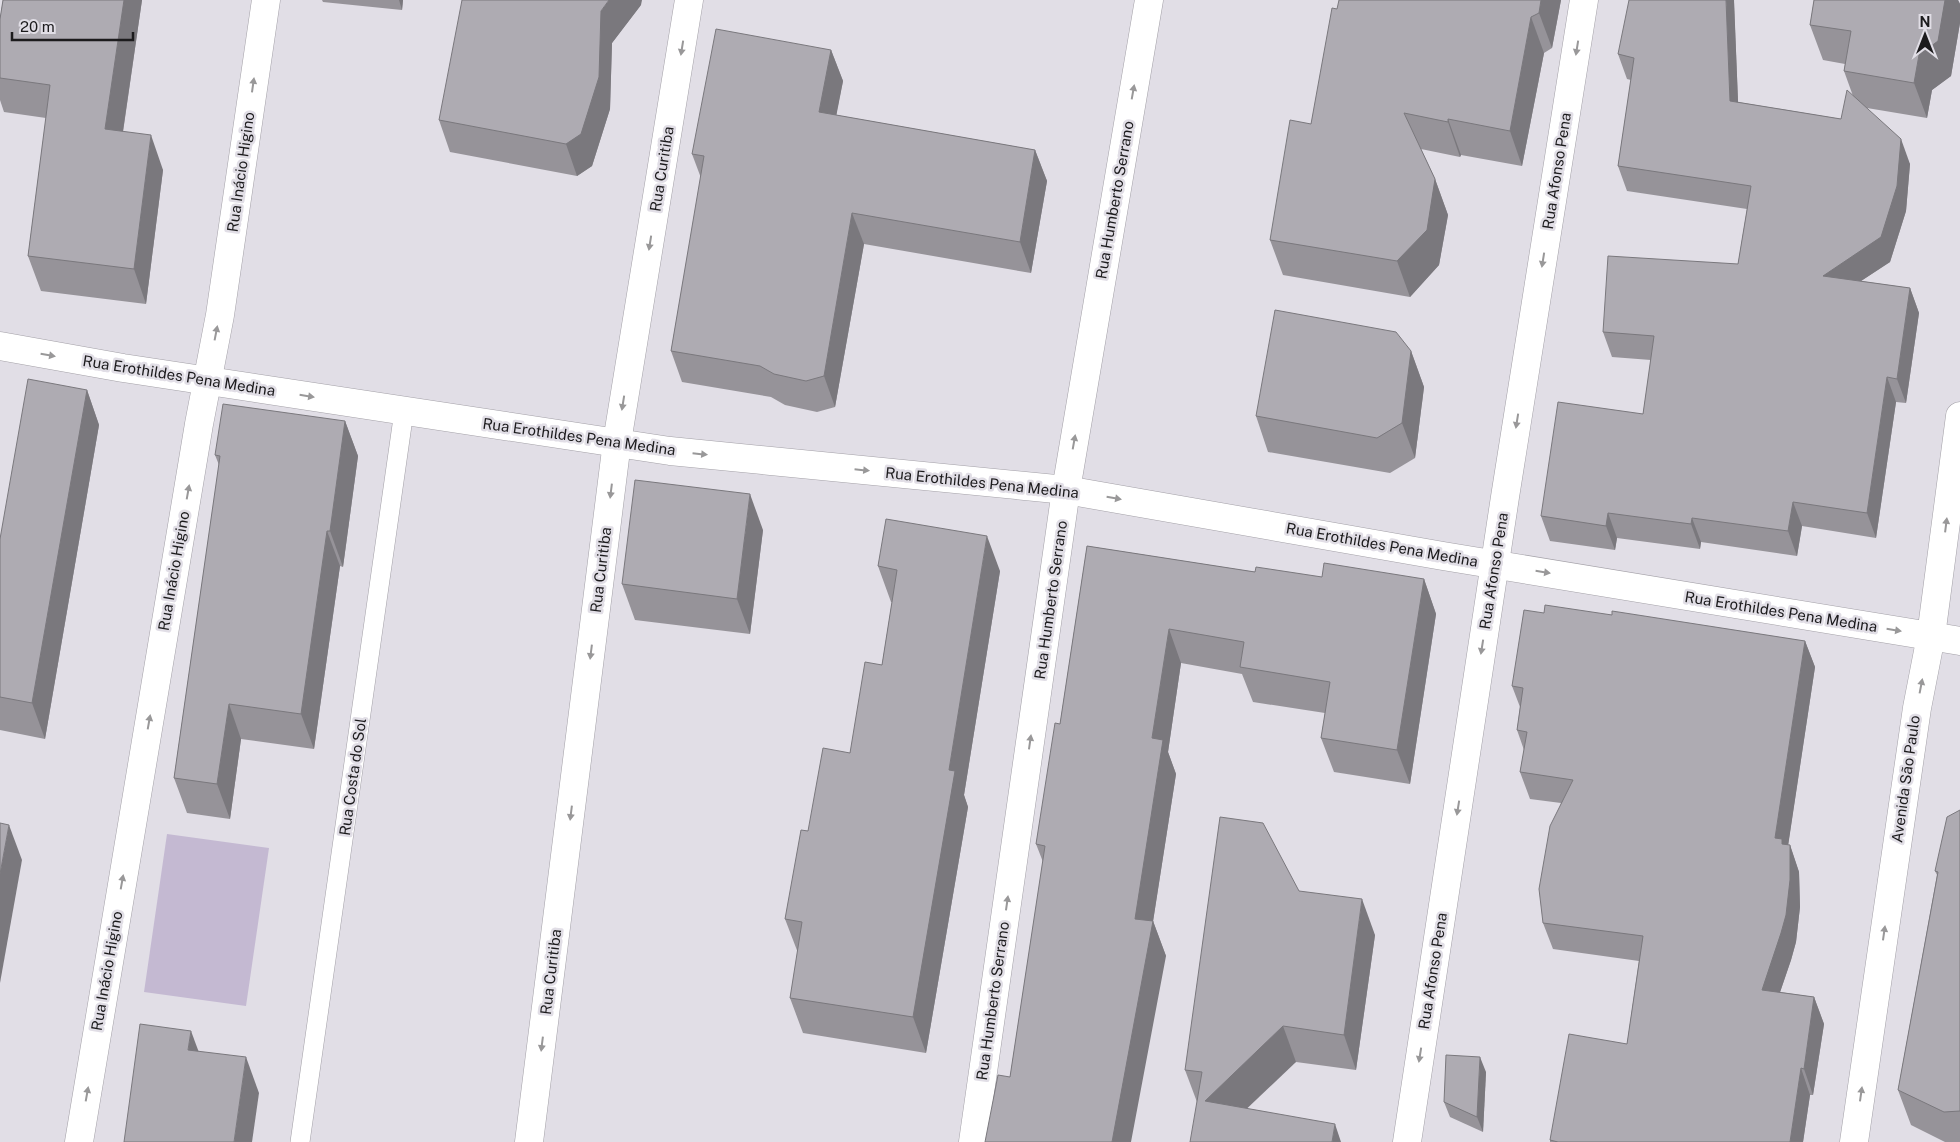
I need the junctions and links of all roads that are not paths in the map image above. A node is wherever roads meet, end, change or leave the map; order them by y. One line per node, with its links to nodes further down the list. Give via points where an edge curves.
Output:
1 (266, 0): 6 (street, Rua Inácio Higino, one-way to 1, via 220,315)
2 (690, 0): 9 (street, Rua Curitiba, one-way to 9)
3 (1149, 0): 10 (street, Rua Humberto Serrano, one-way to 3)
4 (1584, 0): 11 (street, Rua Afonso Pena, one-way to 11)
5 (0, 346): 6 (street, Rua Erothildes Pena Medina, one-way to 6)
6 (206, 380): 7 (street, Rua Erothildes Pena Medina, one-way to 7); 14 (street, Rua Inácio Higino, one-way to 6)
7 (404, 411): 9 (street, Rua Erothildes Pena Medina); 15 (lane, Rua Costa do Sol)
8 (1960, 416): 12 (street, Avenida São Paulo, one-way to 8)
9 (617, 442): 10 (street, Rua Erothildes Pena Medina, one-way to 10, via 670,451); 16 (street, Rua Curitiba, one-way to 16)
10 (1066, 490): 11 (street, Rua Erothildes Pena Medina, one-way to 11); 17 (street, Rua Humberto Serrano, one-way to 10)
11 (1495, 564): 12 (street, Rua Erothildes Pena Medina, one-way to 12); 18 (street, Rua Afonso Pena, one-way to 18)
12 (1931, 636): 13 (street, Rua Erothildes Pena Medina); 19 (street, Avenida São Paulo, one-way to 12, via 1916,708)
13 (1960, 641)
14 (79, 1142)
15 (300, 1142)
16 (529, 1142)
17 (973, 1142)
18 (1407, 1142)
19 (1854, 1142)

